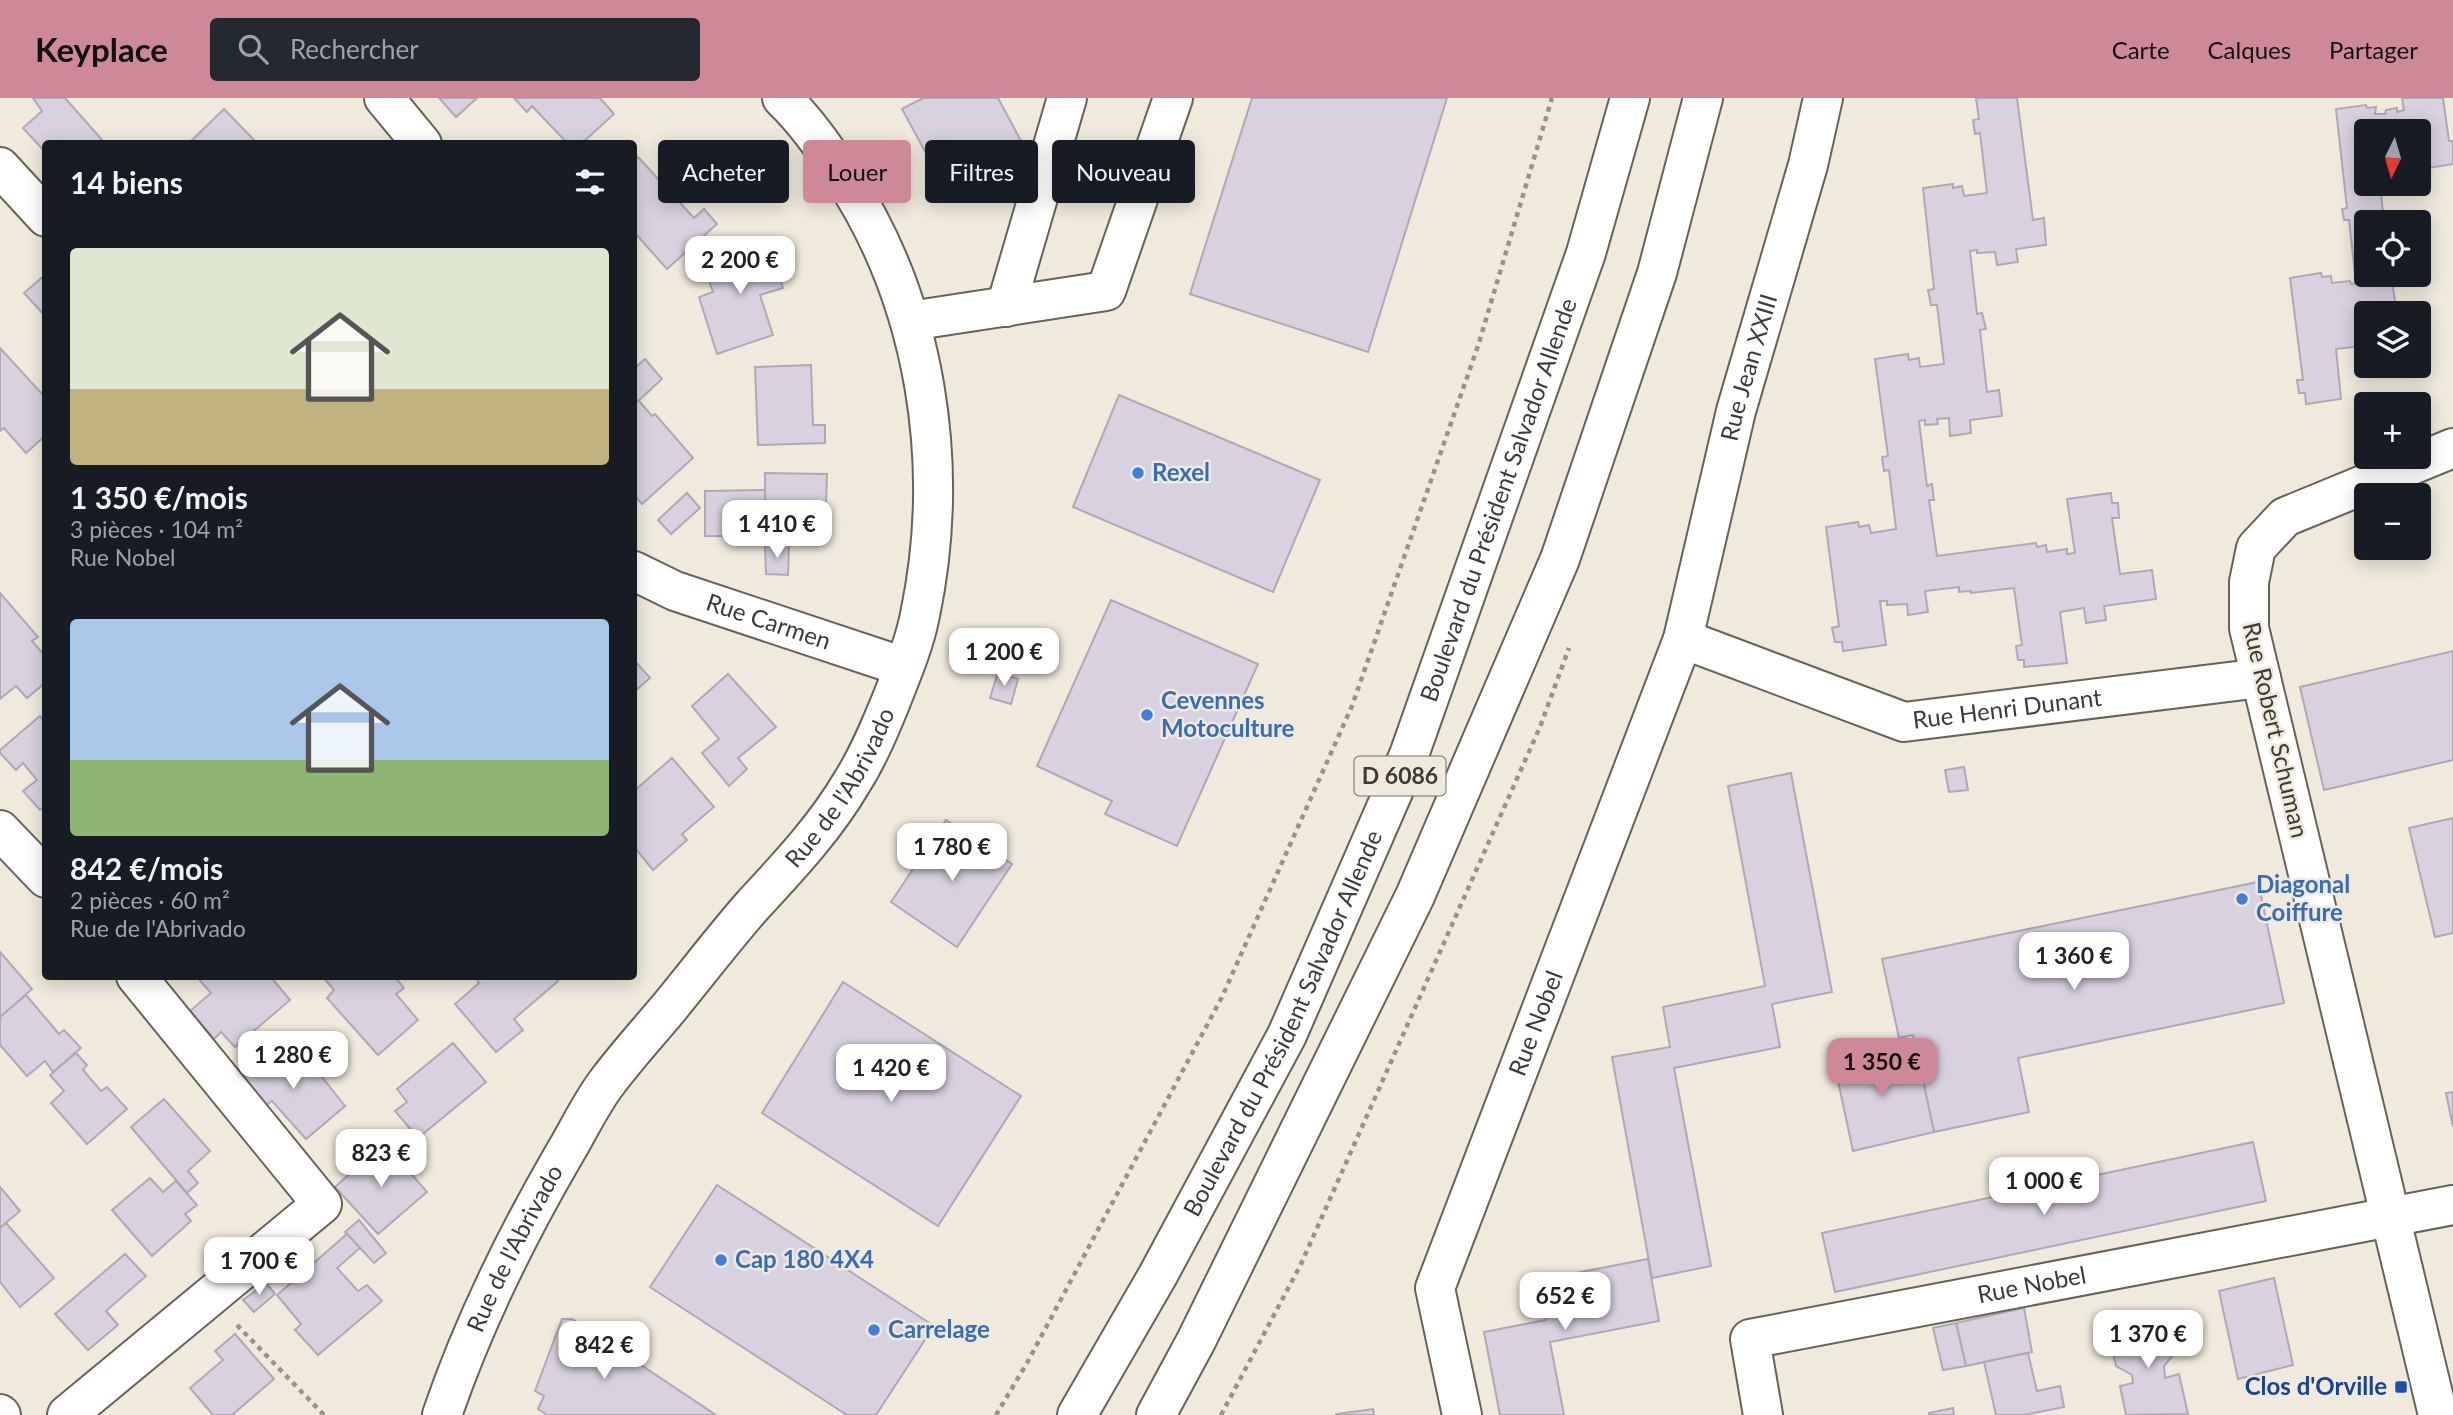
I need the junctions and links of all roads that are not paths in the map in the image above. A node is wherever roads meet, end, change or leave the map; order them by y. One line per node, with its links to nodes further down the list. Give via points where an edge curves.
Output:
1 (384, 98): 8 (street)
2 (782, 98): 12 (street, Rue de l'Abrivado, via 827,151 876,230)
3 (1067, 98): 11 (street)
4 (1173, 98): 11 (street, via 1106,291)
5 (1630, 98): 25 (street, Boulevard du Président Salvador Allende / D 6086, via 1586,253 1409,755 1287,1035)
6 (1703, 98): 26 (street, D 6086, via 1657,273 1560,559 1415,895)
7 (1823, 98): 15 (street, Rue Jean XXIII, via 1736,411)
8 (419, 140)
9 (0, 167): 10 (street)
10 (42, 213)
11 (1006, 307): 12 (street)
12 (910, 321): 16 (street, Rue de l'Abrivado, via 930,418 934,493 922,607)
13 (2453, 448): 17 (street, Rue Robert Schuman, via 2285,517 2256,548 2249,582 2249,628)
14 (637, 572): 16 (street, Rue Carmen, via 675,591)
15 (1683, 639): 17 (street, Rue Henri Dunant, via 1904,722); 27 (street, Rue Nobel, via 1435,1288)
16 (904, 667): 24 (street, Rue de l'Abrivado, via 854,780 825,823 604,1086 520,1230)
17 (2261, 678): 22 (street, Rue Robert Schuman)
18 (0, 830): 19 (street)
19 (42, 874)
20 (139, 980): 23 (street, via 322,1204)
21 (2453, 1205): 22 (street)
22 (2389, 1216): 28 (street, Rue Nobel, via 1750,1339); 29 (street, Rue Robert Schuman)
23 (66, 1415)
24 (442, 1415)
25 (1077, 1415)
26 (1156, 1415)
27 (1462, 1415)
28 (1762, 1415)
29 (2438, 1415)

